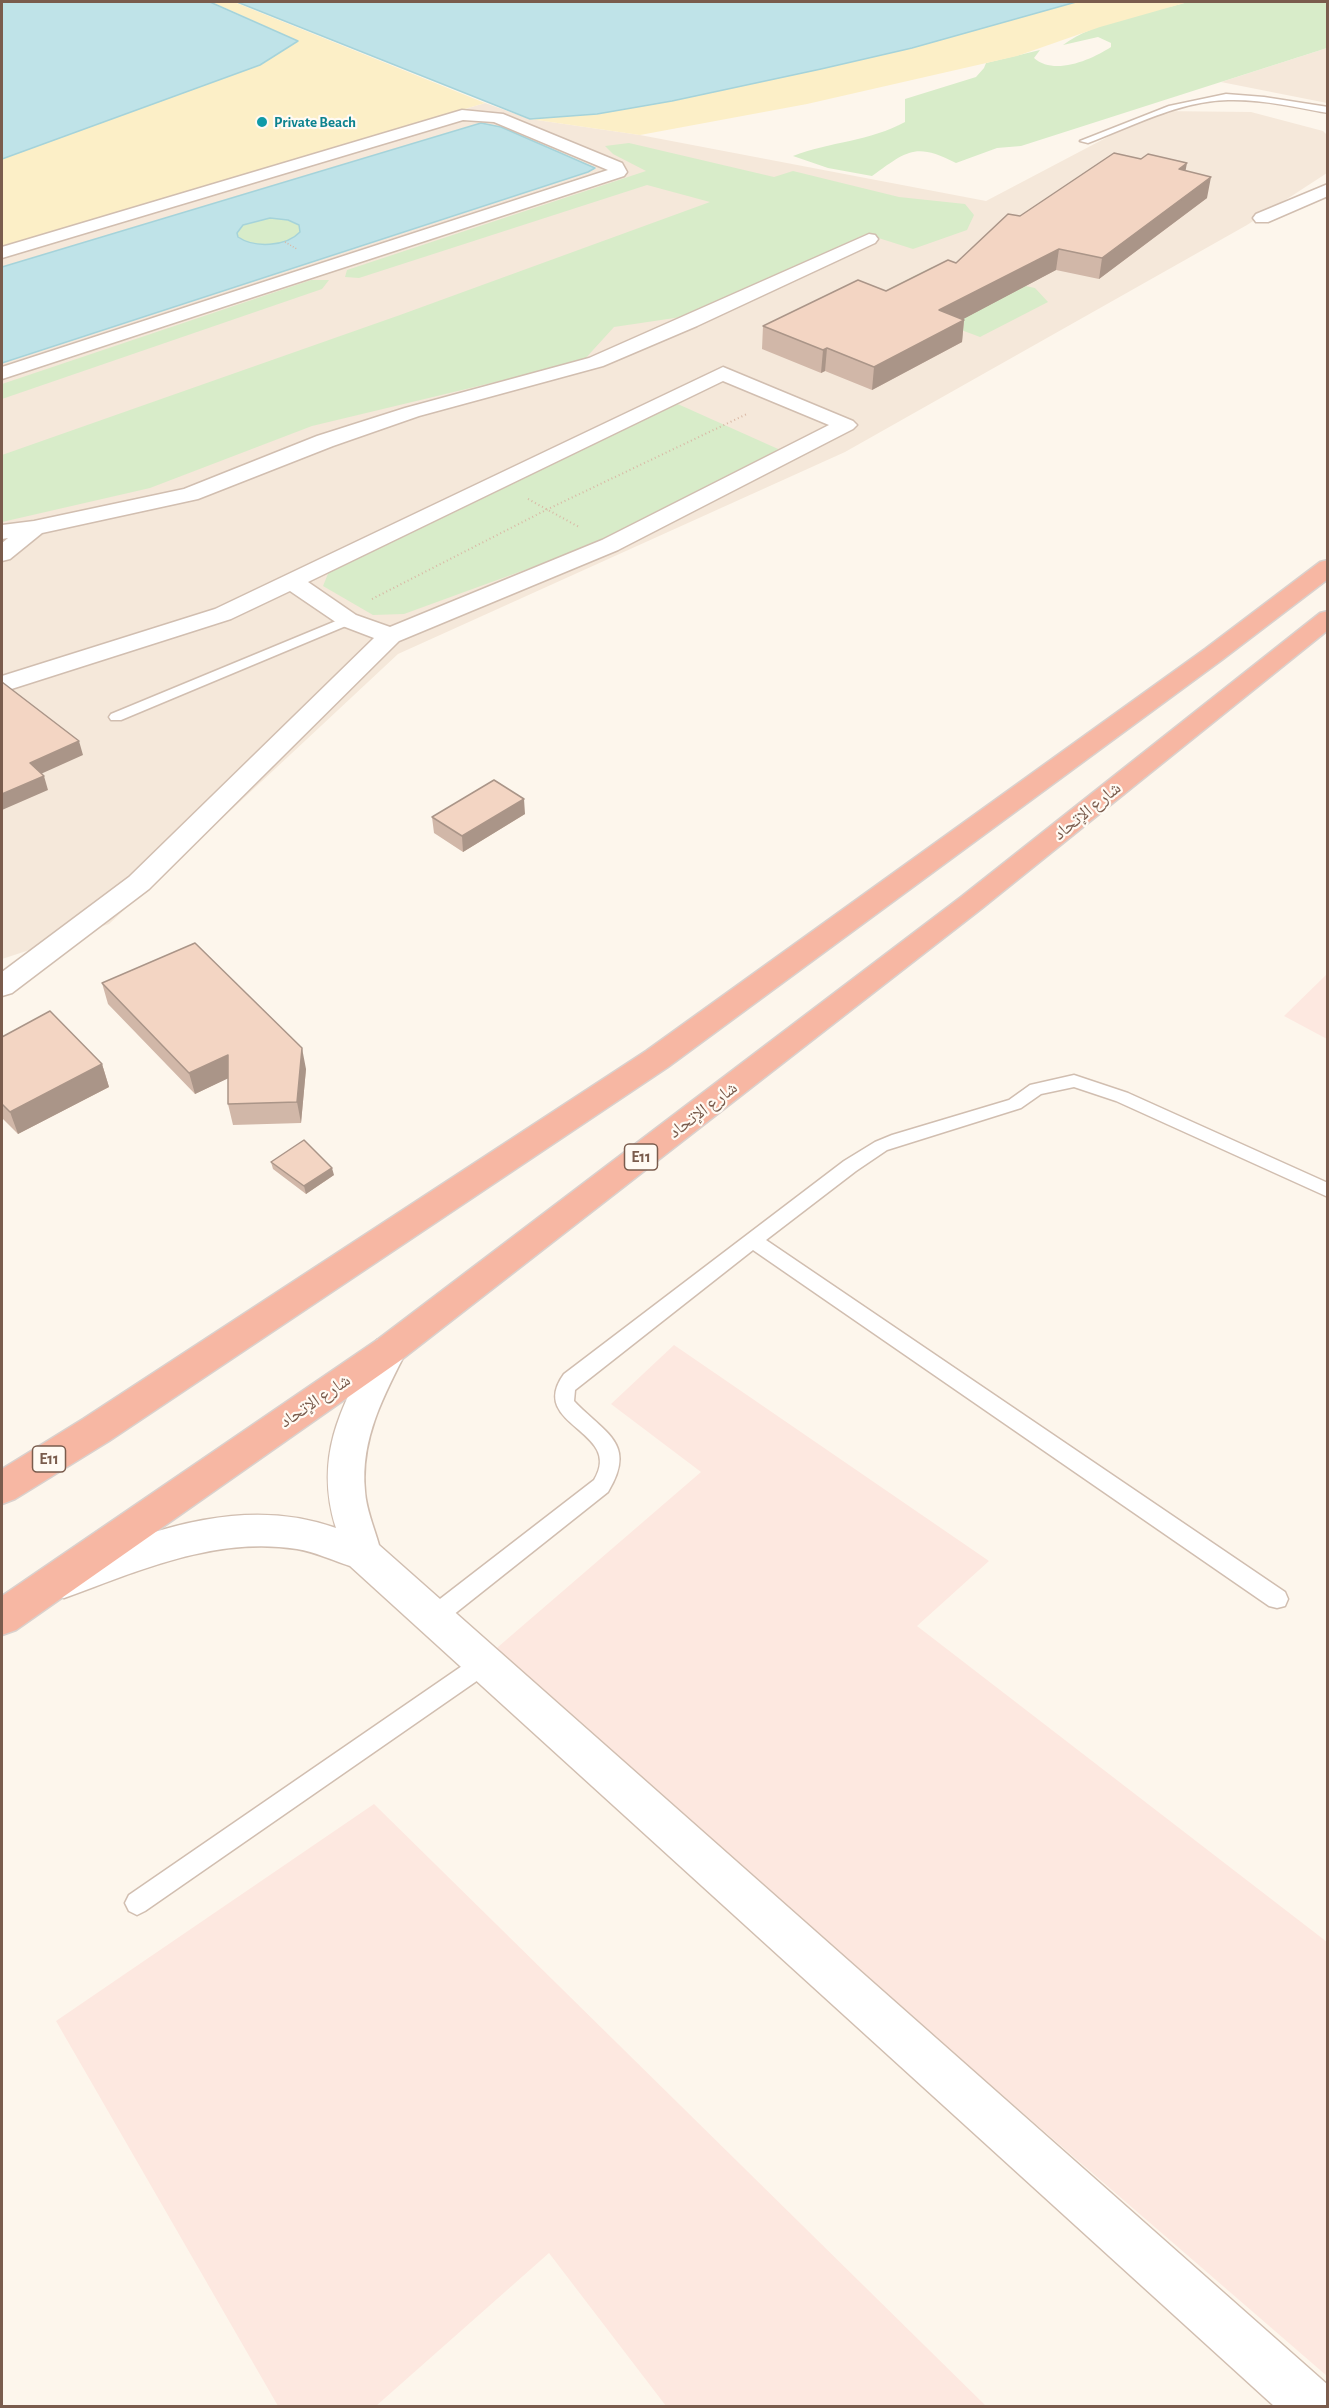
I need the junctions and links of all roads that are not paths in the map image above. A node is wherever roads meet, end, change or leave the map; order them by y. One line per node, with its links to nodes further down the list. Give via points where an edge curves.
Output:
1 (1328, 110): 2 (lane, via 1255,99 1203,100)
2 (1085, 141)
3 (1328, 189): 4 (street)
4 (1262, 218)
5 (869, 239): 8 (street, via 596,362 412,412 190,494)
6 (2, 253): 7 (street, via 462,115 497,117 616,167 618,172)
7 (2, 373)
8 (34, 528): 9 (street); 10 (street)
9 (2, 532)
10 (2, 554)
11 (1328, 567): 24 (highway, E11, via 657,1059)
12 (292, 582): 13 (street); 16 (street, via 723,373 846,425 610,545); 18 (street, via 223,614)
13 (343, 618): 16 (street); 19 (lane)
14 (1328, 618): 17 (highway, شارع الإتحاد / E11)
15 (1328, 635): 17 (highway)
16 (390, 636): 20 (street, via 139,883)
17 (1262, 671): 23 (highway, شارع الإتحاد / E11, via 962,910)
18 (2, 684)
19 (116, 717)
20 (2, 986)
21 (1328, 1191): 22 (lane, via 1122,1097 1074,1081 1036,1089 1015,1104 880,1146)
22 (753, 1241): 27 (lane); 28 (lane, via 571,1380 562,1396 565,1404 607,1446 612,1456 608,1477)
23 (389, 1350): 25 (street, via 348,1440 346,1493); 26 (highway, شارع الإتحاد / E11)
24 (2, 1488)
25 (363, 1554): 26 (street, via 298,1533 263,1529 226,1531 189,1538); 28 (street)
26 (40, 1590): 29 (highway, شارع الإتحاد / E11)
27 (1277, 1599)
28 (435, 1616): 30 (street)
29 (2, 1618)
30 (486, 1662): 31 (lane); 32 (street)
31 (137, 1903)
32 (1312, 2406)

